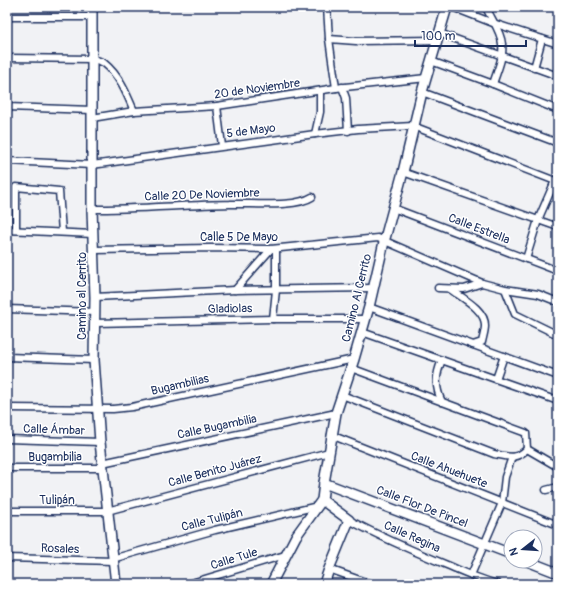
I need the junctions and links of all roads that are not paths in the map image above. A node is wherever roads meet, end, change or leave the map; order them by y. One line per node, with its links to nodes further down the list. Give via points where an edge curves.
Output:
1 (92, 7): 7 (main road, Camino al Cerrito)
2 (327, 7): 10 (street)
3 (446, 7): 9 (main road, Camino Al Cerrito)
4 (452, 7): 8 (street)
5 (486, 7): 8 (street)
6 (7, 17): 7 (street)
7 (92, 17): 15 (main road, Camino al Cerrito)
8 (494, 23): 11 (street); 13 (street, via 501,39)
9 (438, 36): 10 (street, via 356,41); 13 (street); 16 (main road, Camino Al Cerrito)
10 (329, 39): 21 (street)
11 (542, 39): 12 (street); 17 (street)
12 (558, 44)
13 (501, 56): 17 (street); 20 (street)
14 (7, 58): 15 (street)
15 (92, 59): 27 (street, via 104,62 114,73 126,91); 28 (main road, Camino al Cerrito)
16 (431, 61): 19 (main road, Camino Al Cerrito); 20 (street)
17 (534, 68): 18 (street)
18 (557, 77)
19 (426, 78): 21 (street, 20 de Noviembre); 23 (main road, Camino Al Cerrito)
20 (493, 84): 26 (street)
21 (339, 88): 22 (street, 20 de Noviembre); 30 (street, via 346,98)
22 (320, 91): 24 (street, 20 de Noviembre); 31 (street, via 320,112)
23 (422, 92): 29 (main road, Camino Al Cerrito); 32 (street)
24 (217, 106): 27 (street, 20 de Noviembre); 33 (street)
25 (7, 107): 28 (street, 20 de Noviembre)
26 (558, 110)
27 (134, 111): 28 (street, 20 de Noviembre)
28 (92, 114): 35 (main road, Camino al Cerrito)
29 (413, 126): 30 (street, 5 de Mayo); 36 (main road, Camino Al Cerrito); 37 (street)
30 (348, 131): 31 (street, 5 de Mayo)
31 (315, 134): 33 (street, 5 de Mayo)
32 (558, 143)
33 (222, 146): 35 (street, 5 de Mayo)
34 (7, 161): 35 (street, 5 de Mayo)
35 (92, 165): 39 (main road, Camino al Cerrito)
36 (403, 172): 40 (main road, Camino Al Cerrito); 41 (street)
37 (556, 182): 41 (street)
38 (312, 197): 39 (street, Calle 20 De Noviembre, via 290,204)
39 (92, 208): 46 (main road, Camino al Cerrito)
40 (393, 208): 47 (main road, Camino Al Cerrito); 50 (street, Calle Estrella)
41 (538, 220): 42 (street); 50 (street)
42 (558, 227)
43 (7, 230): 44 (street)
44 (16, 230): 45 (street); 45 (street, via 16,186 59,191)
45 (62, 232): 46 (street)
46 (93, 234): 49 (main road, Camino al Cerrito)
47 (384, 242): 48 (street, Calle 5 De Mayo, via 378,238); 52 (street, Calle 5 De Mayo); 53 (main road, Camino Al Cerrito)
48 (274, 249): 49 (street, Calle 5 De Mayo); 57 (street); 58 (street)
49 (94, 250): 59 (main road, Camino al Cerrito)
50 (526, 259): 51 (street, Calle Estrella)
51 (558, 271)
52 (482, 283): 55 (street, via 469,288); 56 (street, Calle 5 De Mayo)
53 (374, 288): 58 (street); 61 (main road, Camino Al Cerrito)
54 (438, 288): 55 (street)
55 (450, 288): 69 (street, via 481,312 485,319 486,327 482,342)
56 (505, 289): 60 (street, Calle 5 De Mayo, via 538,294); 68 (street, via 515,314)
57 (235, 290): 58 (street); 59 (street)
58 (276, 290): 64 (street)
59 (95, 297): 63 (main road, Camino al Cerrito)
60 (558, 302)
61 (370, 307): 65 (main road, Camino Al Cerrito); 69 (street)
62 (7, 309): 63 (street)
63 (95, 312): 66 (main road, Camino al Cerrito)
64 (273, 319): 65 (street, Gladiolas); 66 (street, Gladiolas)
65 (366, 319): 67 (main road, Camino Al Cerrito)
66 (95, 323): 73 (main road, Camino al Cerrito)
67 (362, 332): 72 (main road, Camino Al Cerrito); 74 (street)
68 (558, 335)
69 (473, 345): 70 (street)
70 (504, 356): 76 (street); 77 (street)
71 (7, 357): 73 (street)
72 (354, 359): 75 (main road, Camino Al Cerrito); 82 (street, Bugambilias, via 132,407)
73 (94, 360): 82 (main road, Camino al Cerrito)
74 (442, 360): 77 (street); 80 (street, via 436,381 437,392)
75 (351, 368): 78 (main road, Camino Al Cerrito); 80 (street)
76 (558, 376)
77 (496, 379): 79 (street)
78 (342, 395): 83 (main road, Camino Al Cerrito); 89 (street, via 494,454)
79 (558, 401)
80 (442, 402): 87 (street, via 526,433)
81 (7, 408): 82 (street, Bugambilias)
82 (98, 409): 86 (main road, Camino al Cerrito)
83 (336, 413): 84 (main road, Camino Al Cerrito); 90 (street, Calle Bugambilia)
84 (331, 436): 88 (main road, Camino Al Cerrito); 96 (street, Calle Ahuehuete)
85 (7, 439): 86 (street, Calle Ámbar)
86 (100, 442): 90 (main road, Camino al Cerrito)
87 (527, 449): 89 (street, via 520,456); 91 (street)
88 (329, 452): 93 (main road, Camino Al Cerrito); 99 (street, Calle Benito Juárez)
89 (512, 457): 96 (street, via 505,477)
90 (102, 466): 92 (street, Bugambilia); 99 (main road, Camino al Cerrito)
91 (558, 467)
92 (7, 468)
93 (324, 483): 97 (main road, Camino Al Cerrito); 102 (main road, Calle Flor De Pincel)
94 (558, 487): 95 (street)
95 (546, 490)
96 (502, 502): 101 (street, Calle Ahuehuete); 102 (street)
97 (320, 503): 100 (main road, Calle Regina); 104 (main road, Camino Al Cerrito); 106 (street, Calle Tulipán)
98 (7, 511): 99 (street, Tulipán)
99 (107, 511): 106 (main road, Camino al Cerrito)
100 (349, 520): 108 (main road); 110 (street, Calle Regina)
101 (558, 525)
102 (485, 544): 103 (main road, Calle Flor De Pincel); 110 (street)
103 (503, 551)
104 (285, 555): 112 (street, Calle Tule); 113 (main road, Camino Al Cerrito)
105 (7, 558): 106 (street, Rosales)
106 (113, 560): 111 (main road, Camino al Cerrito)
107 (543, 567): 109 (main road)
108 (328, 569): 114 (main road); 115 (street)
109 (558, 573)
110 (471, 575): 116 (street, Calle Regina)
111 (116, 584)
112 (188, 584)
113 (271, 584)
114 (324, 584)
115 (371, 584)
116 (498, 584)

